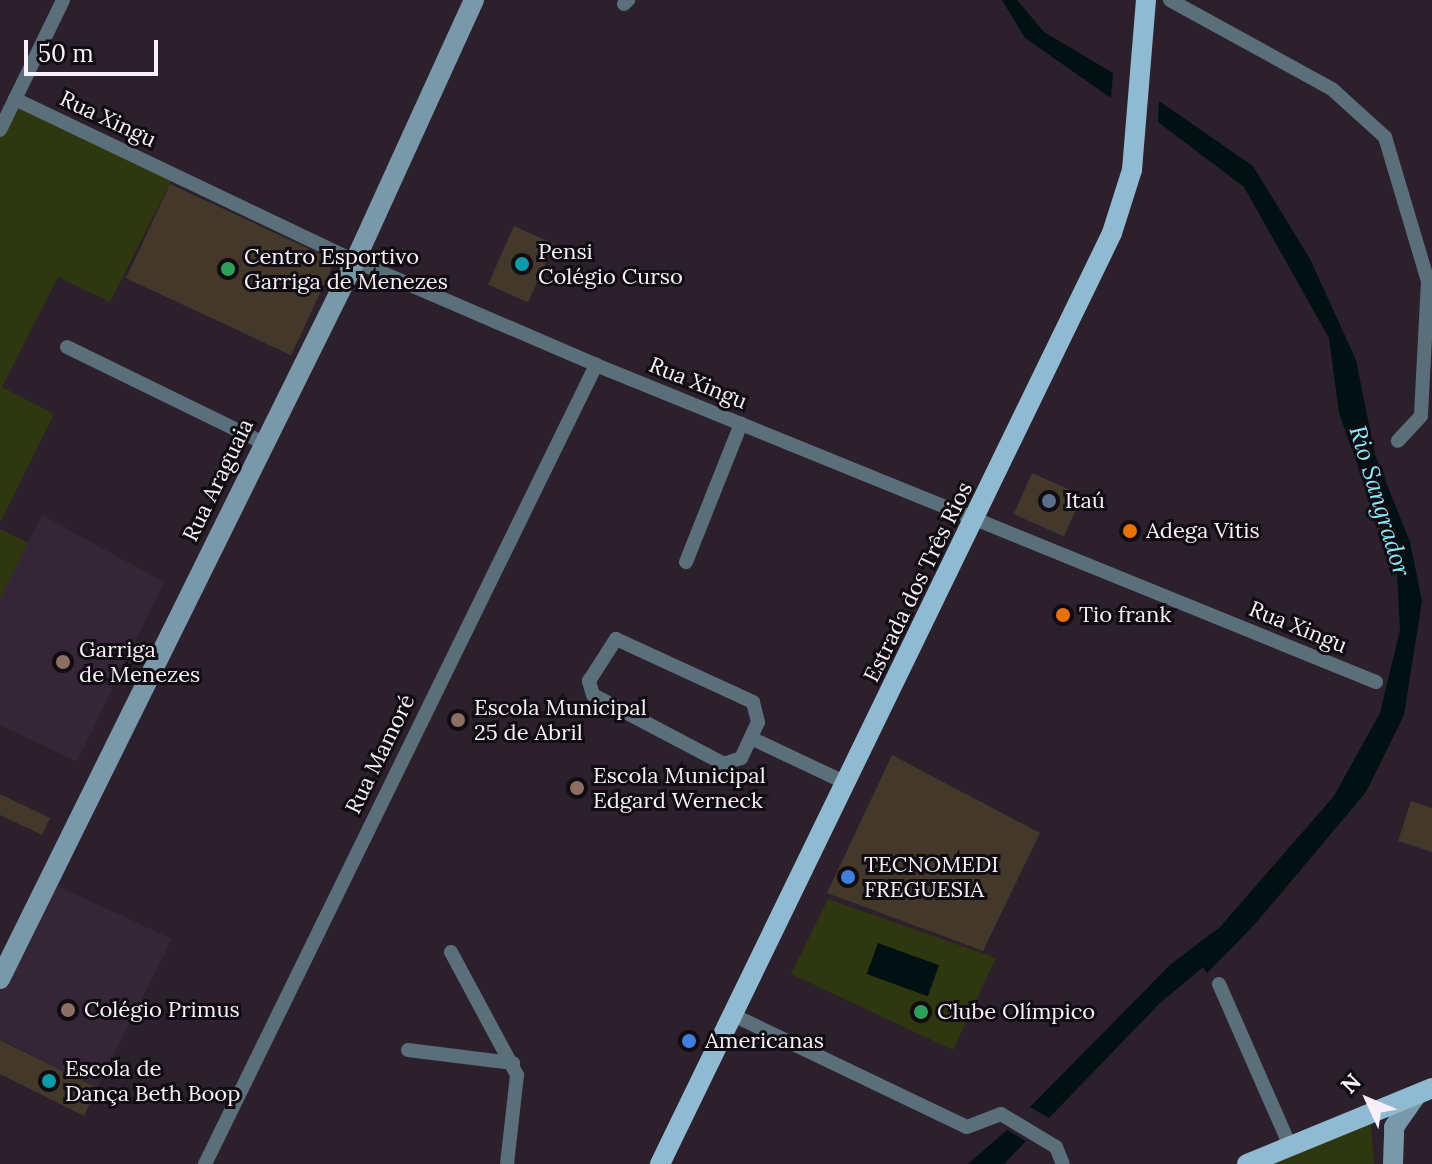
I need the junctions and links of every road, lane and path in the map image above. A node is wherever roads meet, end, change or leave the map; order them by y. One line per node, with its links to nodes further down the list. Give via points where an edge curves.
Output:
1 (63, 0): 5 (street)
2 (474, 0): 7 (street, Rua Araguaia)
3 (1146, 0): 13 (main road, Estrada dos Três Rios, via 1124,199)
4 (1170, 0): 11 (street, via 1332,89 1385,137 1428,281 1421,416)
5 (15, 99): 6 (street); 7 (street, Rua Xingu)
6 (0, 130)
7 (355, 261): 9 (street, Rua Xingu); 12 (street, Rua Araguaia)
8 (67, 347): 12 (street)
9 (596, 365): 10 (street, Rua Xingu); 26 (street, Rua Mamoré)
10 (741, 424): 13 (street, Rua Xingu); 14 (street)
11 (1398, 441)
12 (262, 442): 19 (street, Rua Araguaia)
13 (975, 520): 15 (street, Rua Xingu); 17 (main road, Estrada dos Três Rios)
14 (686, 562)
15 (1376, 682)
16 (751, 738): 16 (street, via 741,758 724,764 593,695 589,681 608,643 624,641 753,702 759,711); 17 (street)
17 (846, 783): 21 (main road, Estrada dos Três Rios)
18 (451, 952): 23 (street)
19 (0, 979)
20 (1219, 984): 25 (street)
21 (733, 1015): 28 (main road, Estrada dos Três Rios); 29 (street, via 967,1127 1001,1114 1056,1147)
22 (408, 1050): 23 (street)
23 (513, 1063): 27 (street, via 520,1093)
24 (1424, 1093): 25 (main road); 31 (street, via 1394,1127)
25 (1290, 1146): 30 (main road)
26 (205, 1164)
27 (507, 1164)
28 (660, 1164)
29 (1063, 1164)
30 (1247, 1164)
31 (1393, 1164)

